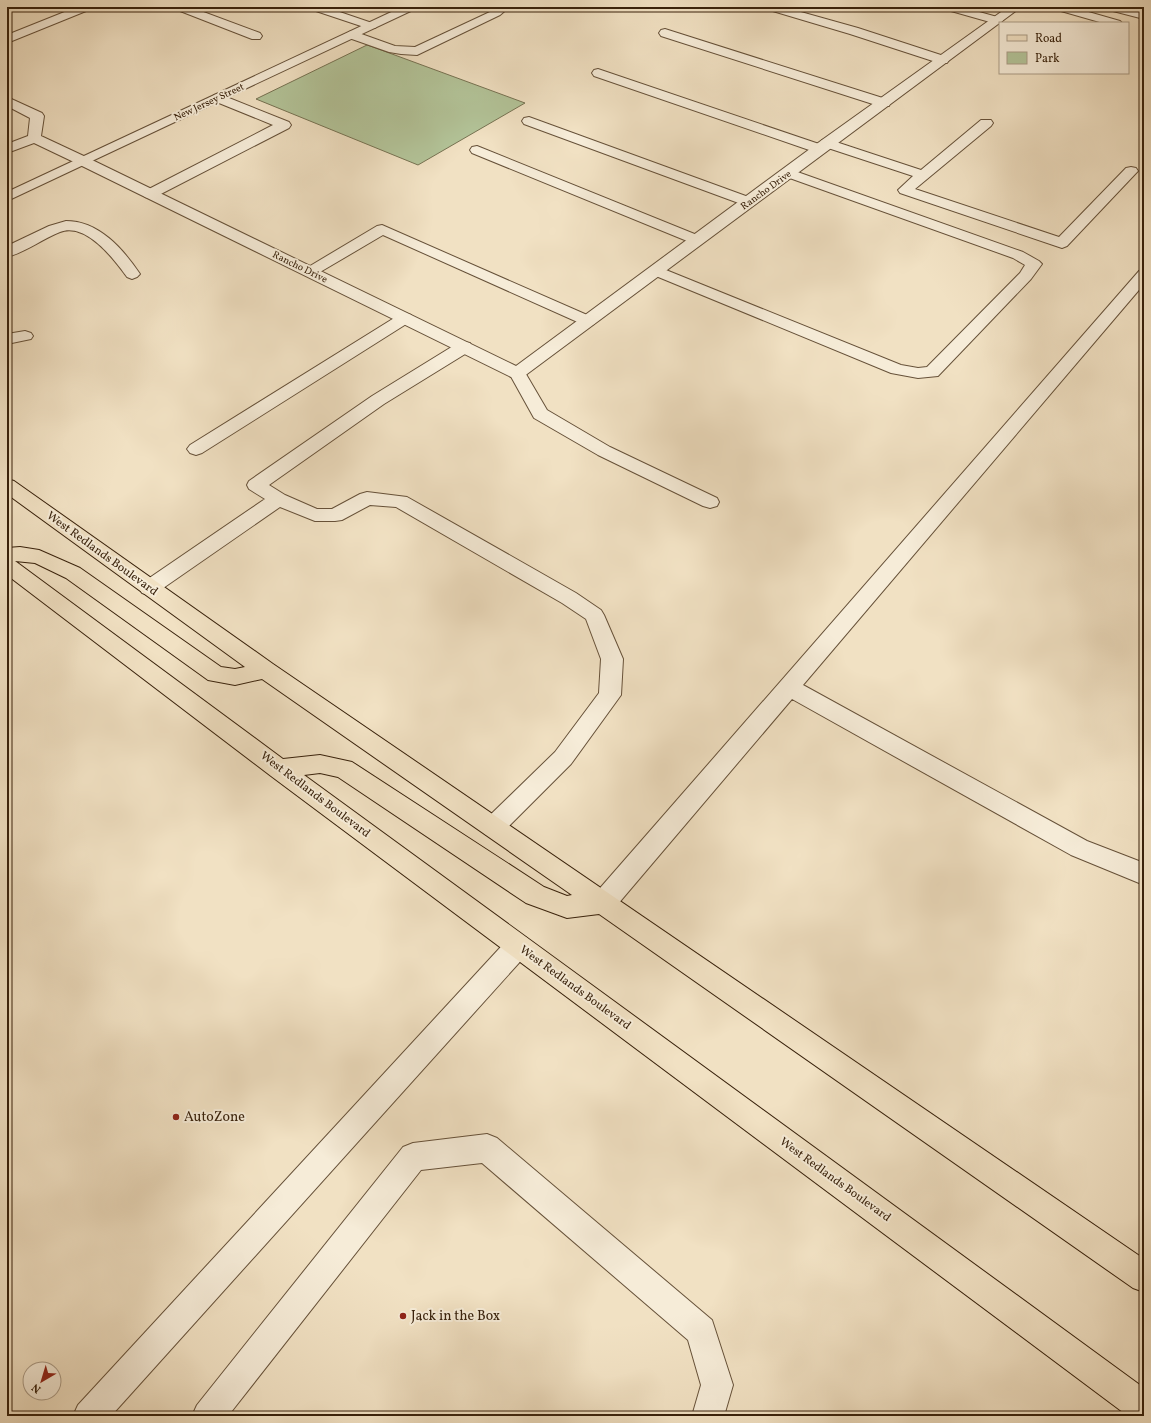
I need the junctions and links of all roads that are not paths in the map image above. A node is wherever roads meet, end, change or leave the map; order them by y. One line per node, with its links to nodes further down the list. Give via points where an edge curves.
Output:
1 (87, 7): 18 (street)
2 (179, 7): 17 (street)
3 (314, 7): 14 (street)
4 (411, 7): 14 (street, New Jersey Street)
5 (498, 7): 16 (street, via 500,9 496,13 417,51 399,50)
6 (770, 7): 19 (street)
7 (948, 7): 12 (street)
8 (1015, 7): 12 (street, Rancho Drive)
9 (1058, 7): 13 (street)
10 (1115, 8): 11 (street)
11 (1144, 16)
12 (997, 20): 19 (street, Rancho Drive)
13 (1108, 22)
14 (371, 26): 16 (street, New Jersey Street)
15 (665, 33): 23 (street)
16 (353, 35): 21 (street, New Jersey Street)
17 (256, 36)
18 (7, 39)
19 (943, 60): 23 (street, Rancho Drive)
20 (598, 73): 27 (street)
21 (219, 98): 30 (street, New Jersey Street); 34 (street, via 284,125)
22 (7, 101): 26 (street, via 38,116)
23 (884, 103): 27 (street, Rancho Drive)
24 (529, 121): 36 (street)
25 (986, 123): 33 (street)
26 (34, 138): 28 (street); 30 (street, Rancho Drive)
27 (823, 146): 32 (street, Rancho Drive); 33 (street)
28 (7, 149)
29 (477, 150): 37 (street)
30 (83, 161): 34 (street, Rancho Drive); 35 (street, New Jersey Street)
31 (1131, 171): 33 (street, via 1062,243 905,190)
32 (789, 173): 36 (street, Rancho Drive); 39 (street, via 1018,255 1034,264 1026,276 932,372 918,374 898,369)
33 (923, 175)
34 (150, 194): 40 (street, Rancho Drive)
35 (7, 197)
36 (749, 202): 37 (street, Rancho Drive)
37 (697, 240): 39 (street, Rancho Drive)
38 (7, 252): 41 (street, via 54,229 76,225 97,235 123,260)
39 (656, 271): 44 (street, Rancho Drive)
40 (310, 272): 43 (street, Rancho Drive); 44 (street, via 382,229)
41 (132, 274)
42 (1144, 274): 57 (street)
43 (405, 318): 47 (street, Rancho Drive); 49 (street)
44 (588, 321): 48 (street, Rancho Drive)
45 (25, 336): 46 (street)
46 (7, 339)
47 (464, 347): 48 (street, Rancho Drive); 51 (street, via 378,400 256,485)
48 (517, 373): 52 (street, via 540,414 604,451)
49 (196, 449)
50 (7, 485): 55 (main road, West Redlands Boulevard)
51 (278, 499): 55 (street); 59 (street, via 315,515 335,515 368,498 400,501 594,615 612,659 610,694 563,758)
52 (710, 502)
53 (7, 555): 56 (main road, via 39,557 73,573 216,674 235,677)
54 (7, 566): 58 (main road, West Redlands Boulevard)
55 (149, 588): 56 (main road, West Redlands Boulevard)
56 (265, 670): 59 (main road, West Redlands Boulevard)
57 (789, 687): 60 (street, via 1079,848); 61 (street)
58 (280, 769): 61 (main road, via 320,764 344,770 535,895 567,907); 62 (main road, West Redlands Boulevard)
59 (493, 827): 61 (main road, West Redlands Boulevard)
60 (1144, 874)
61 (603, 903): 63 (main road, West Redlands Boulevard)
62 (518, 946): 64 (main road, West Redlands Boulevard); 65 (street)
63 (1144, 1277)
64 (1144, 1408)
65 (89, 1416)
66 (208, 1416): 67 (street, via 413,1157 487,1148 701,1331 717,1385)
67 (708, 1416)

